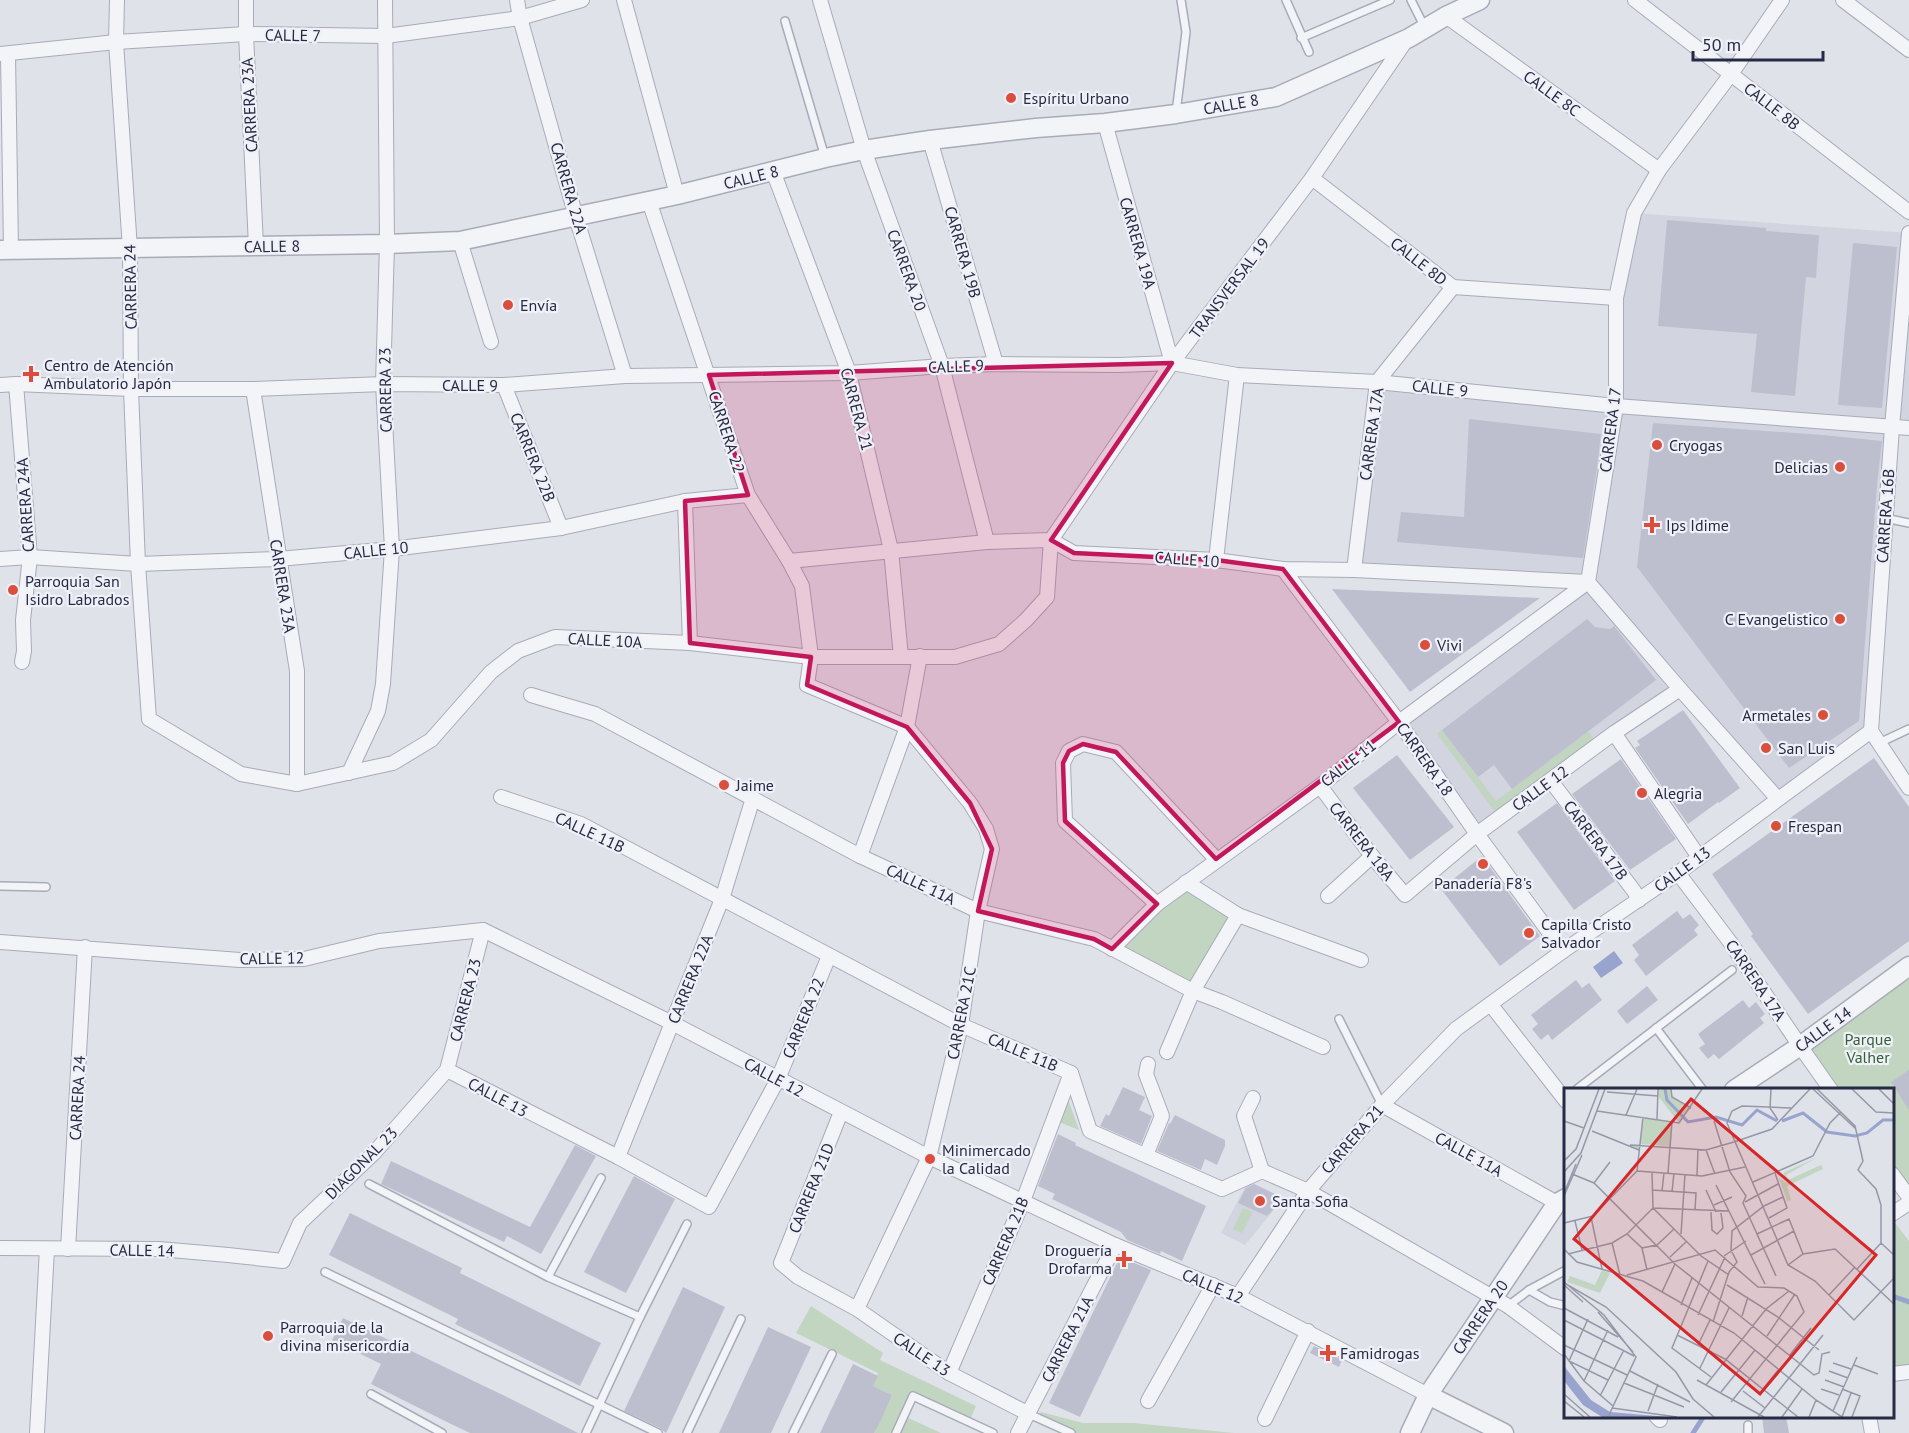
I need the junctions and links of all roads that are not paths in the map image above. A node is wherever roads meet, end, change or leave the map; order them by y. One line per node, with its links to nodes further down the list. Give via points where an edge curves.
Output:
1 (117, 0): 24 (street, CARRERA 24)
2 (246, 0): 20 (street, CARRERA 23A)
3 (385, 0): 21 (street, CARRERA 23)
4 (517, 0): 17 (street, CARRERA 22A)
5 (582, 0): 17 (street, CALLE 7)
6 (624, 0): 37 (street)
7 (820, 0): 32 (street, CARRERA 20)
8 (1181, 0): 29 (lane, via 1186,32)
9 (1286, 0): 22 (lane)
10 (1390, 0): 22 (lane)
11 (1411, 0): 19 (lane)
12 (1480, 0): 16 (street, CALLE 8)
13 (1635, 0): 28 (street, CALLE 8B)
14 (1782, 0): 28 (street, CARRERA 17)
15 (1843, 0): 25 (street)
16 (1446, 16): 19 (street, CALLE 8); 34 (street, CALLE 8C)
17 (520, 18): 21 (street, CALLE 7); 40 (street, CARRERA 22A)
18 (785, 21): 33 (lane)
19 (1425, 28): 23 (street, CALLE 8)
20 (246, 34): 21 (street, CALLE 7); 24 (street, CALLE 7); 44 (street, CARRERA 23A)
21 (386, 36): 43 (street, CARRERA 23)
22 (1301, 38): 26 (lane)
23 (1408, 38): 29 (street, CALLE 8, via 1276,97); 36 (street, TRANSVERSAL 19)
24 (116, 42): 27 (street, CALLE 7); 45 (street, CARRERA 24)
25 (1909, 50)
26 (1309, 52)
27 (4, 54): 46 (street)
28 (1731, 74): 34 (street, CARRERA 17); 39 (street, CALLE 8B)
29 (1176, 114): 30 (street, CALLE 8)
30 (1105, 123): 31 (street, CALLE 8); 50 (street, CARRERA 19A)
31 (930, 140): 32 (street, CALLE 8); 51 (street, CARRERA 19B)
32 (864, 150): 33 (street, CALLE 8); 52 (street, CARRERA 20)
33 (825, 158): 35 (street, CALLE 8)
34 (1659, 170): 48 (street, CARRERA 17, via 1634,213)
35 (773, 171): 37 (street, CALLE 8); 53 (street, CARRERA 21)
36 (1312, 178): 47 (street, CALLE 8D); 50 (street, TRANSVERSAL 19)
37 (677, 195): 38 (street, CALLE 8)
38 (649, 201): 40 (street, CALLE 8); 54 (street, CARRERA 22)
39 (1909, 212)
40 (576, 217): 42 (street, CALLE 8); 56 (street, CARRERA 22A)
41 (1909, 233): 65 (street, CARRERA 16B)
42 (460, 241): 43 (street, CALLE 8); 49 (street)
43 (387, 244): 44 (street, CALLE 8); 59 (street, CARRERA 23)
44 (256, 246): 45 (street, CALLE 8)
45 (130, 249): 46 (street, CALLE 8); 62 (street, CARRERA 24)
46 (5, 250)
47 (1453, 287): 48 (street, CALLE 8D); 57 (street, CARRERA 17A)
48 (1616, 298): 64 (street, CARRERA 17)
49 (491, 342)
50 (1172, 363): 51 (street, CALLE 9); 55 (street, CALLE 9); 72 (street, TRANSVERSAL 19)
51 (996, 364): 52 (street, CALLE 9)
52 (942, 366): 53 (street, CALLE 9); 73 (street, CARRERA 20)
53 (849, 373): 54 (street, CALLE 9); 75 (street, CARRERA 21)
54 (709, 375): 56 (street, CALLE 9); 67 (street, CARRERA 22)
55 (1237, 375): 57 (street, CALLE 9); 79 (street)
56 (625, 376): 61 (street, CALLE 9)
57 (1377, 382): 64 (street, CALLE 9); 83 (street, CARRERA 17A)
58 (16, 384): 60 (street, CALLE 9); 62 (street, CALLE 9); 76 (street, CARRERA 24A)
59 (383, 384): 61 (street, CALLE 9); 63 (street, CALLE 9); 74 (street, CARRERA 23)
60 (0, 385)
61 (504, 385): 71 (street, CARRERA 22B)
62 (131, 389): 63 (street, CALLE 9); 81 (street, CARRERA 24)
63 (253, 389): 78 (street, CARRERA 23A)
64 (1616, 406): 65 (street, CALLE 9); 84 (street, CARRERA 17)
65 (1892, 427): 66 (street, CALLE 9); 69 (street, CARRERA 16B)
66 (1909, 428)
67 (748, 495): 68 (street, CALLE 10); 80 (street, CARRERA 22)
68 (685, 501): 71 (street, CALLE 10); 85 (street)
69 (1885, 518): 70 (lane); 96 (street, CARRERA 16B)
70 (1909, 523)
71 (561, 528): 74 (street, CALLE 10)
72 (1051, 540): 73 (street, CALLE 10); 79 (street, CALLE 10, via 1074,553); 86 (street, CALLE 10A, via 1047,597 999,644 955,657)
73 (987, 542): 75 (street, CALLE 10)
74 (392, 549): 78 (street, CALLE 10); 99 (street, CARRERA 23, via 378,711)
75 (891, 550): 80 (street, CALLE 10); 88 (street, CARRERA 21)
76 (30, 557): 77 (street, CALLE 10); 81 (street, CALLE 10); 89 (street, CARRERA 24A)
77 (0, 559)
78 (278, 559): 81 (street, CALLE 10); 101 (street, CARRERA 23A, via 297,671)
79 (1216, 560): 82 (street, CALLE 10)
80 (789, 561): 87 (street, CARRERA 22, via 802,586)
81 (138, 564): 92 (street, CARRERA 24)
82 (1283, 569): 83 (street, CALLE 10); 93 (street, CARRERA 18)
83 (1354, 570): 84 (street, CALLE 10)
84 (1588, 582): 90 (street); 93 (street, CALLE 11)
85 (690, 644): 87 (street, CALLE 10A); 99 (street, CALLE 10A, via 555,637 518,651 491,672 431,740 393,763)
86 (920, 656): 88 (street, CALLE 10A); 94 (street)
87 (811, 657): 88 (street, CALLE 10A); 94 (street, via 807,685)
88 (901, 657)
89 (22, 662)
90 (1680, 689): 97 (street, CALLE 12); 106 (street)
91 (531, 695): 105 (street, CALLE 11A, via 595,714)
92 (149, 719): 101 (street, CALLE 10A, via 241,774)
93 (1399, 722): 102 (street, CALLE 11); 107 (street, CARRERA 18)
94 (907, 727): 108 (street); 121 (street, CARRERA 21C, via 970,803 986,829 992,849)
95 (1909, 729): 98 (lane)
96 (1871, 731): 98 (street); 106 (street, CALLE 13)
97 (1614, 733): 100 (street, CALLE 12); 110 (street)
98 (1879, 743): 103 (street)
99 (349, 773): 101 (street, CALLE 10A)
100 (1551, 781): 107 (street, CALLE 12); 119 (street, CARRERA 17B)
101 (297, 784)
102 (1320, 786): 109 (street, CARRERA 18A); 111 (street, CALLE 11)
103 (1909, 788)
104 (501, 797): 118 (street, CALLE 11B, via 581,824)
105 (753, 798): 108 (street, CALLE 11A); 118 (street, CARRERA 22A)
106 (1778, 799): 110 (street, CALLE 13)
107 (1477, 834): 116 (street, CALLE 12); 127 (street, CARRERA 18)
108 (860, 856): 121 (street, CALLE 11A)
109 (1372, 856): 116 (street, CARRERA 18A); 117 (street)
110 (1699, 857): 112 (street, CALLE 13)
111 (1216, 859): 113 (street, CALLE 11); 120 (street, via 1116,752 1083,744 1069,751 1064,763 1065,821)
112 (1678, 873): 119 (street, CALLE 13); 138 (street, CARRERA 17A)
113 (1186, 882): 120 (street, CALLE 11); 122 (street)
114 (0, 886): 115 (lane)
115 (46, 887)
116 (1405, 895)
117 (1328, 896)
118 (722, 900): 128 (street, CALLE 11B); 135 (street, CARRERA 22A)
119 (1639, 900): 127 (street, CALLE 13)
120 (1157, 904): 126 (street, CALLE 11)
121 (978, 911): 126 (street, CALLE 11A, via 1094,939); 136 (street, CARRERA 21C)
122 (1238, 915): 129 (street); 132 (street)
123 (483, 930): 125 (street, CALLE 12, via 379,941 304,959 240,960); 135 (street, CALLE 12); 142 (street, CARRERA 23)
124 (0, 942): 125 (street, CALLE 12)
125 (85, 947): 171 (street, CARRERA 24)
126 (1112, 949): 132 (street, CALLE 11A)
127 (1563, 951): 133 (street, CALLE 13)
128 (829, 956): 136 (street, CALLE 11B); 144 (street, CARRERA 22)
129 (1360, 960)
130 (1909, 966): 138 (street, CALLE 14)
131 (1732, 970): 137 (lane)
132 (1193, 992): 139 (street, CALLE 11A); 140 (street)
133 (1491, 1005): 150 (street); 151 (street, CARRERA 21, via 1456,1029)
134 (1338, 1019): 151 (lane)
135 (672, 1023): 144 (street, CALLE 12); 154 (street, CARRERA 22A)
136 (961, 1026): 143 (street, CALLE 11B); 155 (street, CARRERA 21C)
137 (1656, 1028): 145 (lane); 146 (lane)
138 (1800, 1046): 147 (street, CALLE 14); 148 (street, CARRERA 17A)
139 (1323, 1047)
140 (1167, 1052)
141 (1148, 1064): 153 (street, via 1146,1074 1162,1116)
142 (447, 1070): 154 (street, CALLE 13); 172 (street, DIAGONAL 23, via 373,1154 300,1223)
143 (1071, 1073): 153 (street, CALLE 11B, via 1090,1131); 162 (street, CARRERA 21B)
144 (778, 1079): 152 (street, CALLE 12); 165 (street, CARRERA 22)
145 (1578, 1088)
146 (1702, 1088)
147 (1736, 1088)
148 (1830, 1088)
149 (1253, 1098): 156 (street, via 1244,1116)
150 (1564, 1098)
151 (1382, 1105): 160 (street, CARRERA 21); 163 (street, CALLE 11A)
152 (841, 1112): 155 (street, CALLE 12); 173 (street, CARRERA 21D)
153 (1146, 1155): 156 (street, CALLE 11B, via 1222,1189)
154 (618, 1157): 165 (street, CALLE 13)
155 (929, 1157): 162 (street, CALLE 12); 182 (street, CARRERA 21C)
156 (1262, 1171): 160 (street)
157 (1894, 1175): 161 (street)
158 (601, 1178): 176 (lane)
159 (369, 1184): 176 (lane)
160 (1308, 1191): 179 (street, CARRERA 21); 180 (street)
161 (1909, 1197)
162 (1023, 1201): 168 (street, CALLE 12); 189 (street, CARRERA 21B)
163 (1561, 1201): 180 (street, CARRERA 20)
164 (1909, 1203): 166 (street)
165 (709, 1207)
166 (1894, 1213)
167 (687, 1224): 183 (lane)
168 (1115, 1245): 177 (street, CALLE 12); 195 (street, CARRERA 21A)
169 (0, 1248): 170 (street, CALLE 14)
170 (47, 1249): 171 (street, CALLE 14); 198 (street)
171 (68, 1249): 172 (street, CALLE 14, via 159,1250)
172 (283, 1261)
173 (781, 1263): 182 (street, CALLE 13, via 798,1277)
174 (1564, 1271): 178 (lane)
175 (325, 1272): 194 (lane)
176 (548, 1277): 183 (lane)
177 (1213, 1285): 179 (street, CALLE 12); 193 (street)
178 (1529, 1290): 180 (lane); 181 (lane)
179 (1238, 1296): 185 (street, CALLE 12)
180 (1500, 1302): 186 (street); 192 (street, CARRERA 20)
181 (1564, 1306)
182 (857, 1309): 189 (street, CALLE 13)
183 (640, 1317): 194 (lane)
184 (741, 1318): 202 (lane)
185 (1308, 1331): 192 (street, CALLE 12); 197 (street)
186 (1564, 1348)
187 (832, 1354): 203 (lane)
188 (1909, 1372): 190 (street)
189 (949, 1373): 195 (street, CALLE 13)
190 (1894, 1374)
191 (370, 1394): 199 (lane)
192 (1428, 1395): 208 (street, CARRERA 20); 209 (street, CALLE 12)
193 (1148, 1401)
194 (600, 1406): 200 (lane); 201 (lane)
195 (1029, 1414): 206 (street, CARRERA 21A); 207 (lane, CALLE 13)
196 (1869, 1418): 210 (street)
197 (1265, 1419)
198 (37, 1433)
199 (442, 1433)
200 (586, 1433)
201 (658, 1433)
202 (687, 1433)
203 (793, 1433)
204 (896, 1433): 205 (lane, via 914,1396)
205 (991, 1433)
206 (1018, 1433)
207 (1071, 1433)
208 (1410, 1433)
209 (1504, 1433)
210 (1872, 1433)

